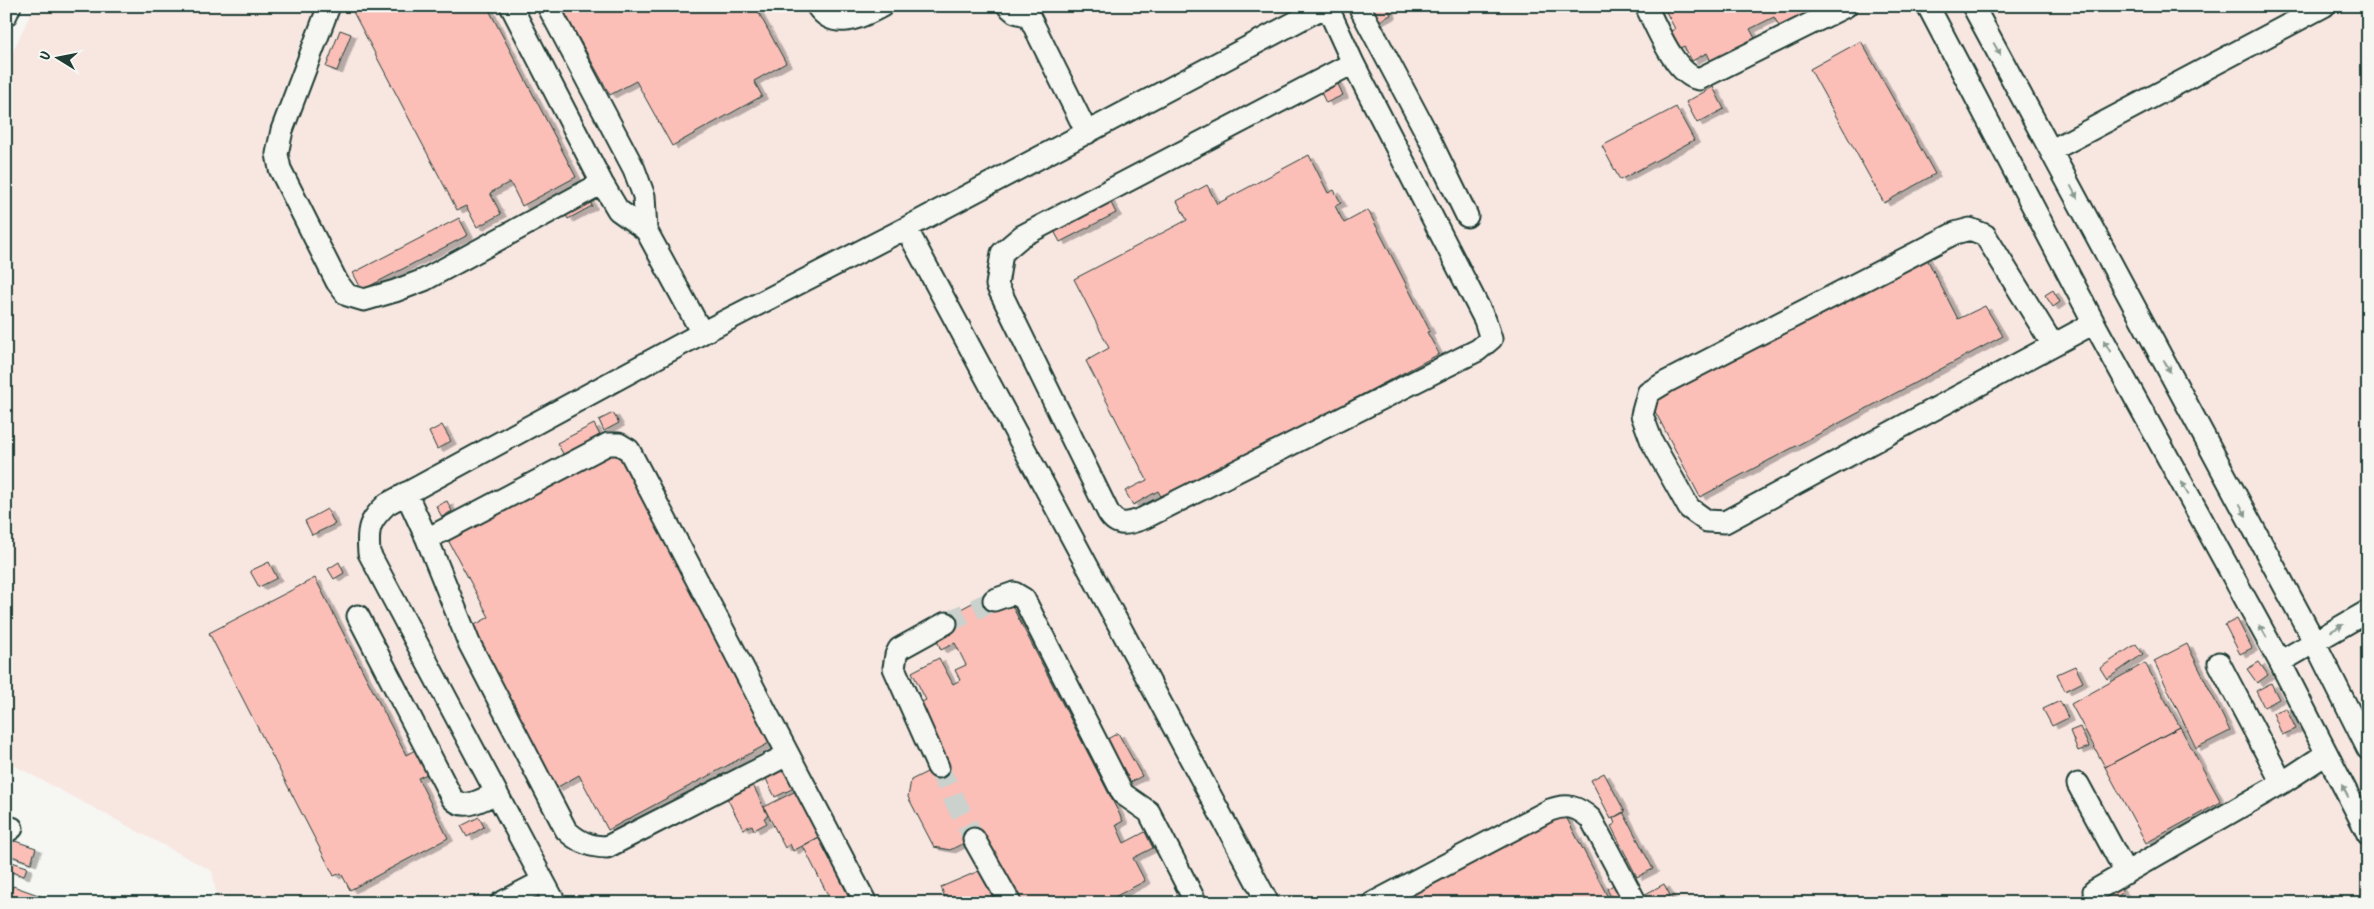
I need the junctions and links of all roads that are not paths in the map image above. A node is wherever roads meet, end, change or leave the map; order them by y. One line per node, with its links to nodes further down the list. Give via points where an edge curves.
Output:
1 (10, 6): 16 (street)
2 (329, 6): 20 (street, via 282,130 277,154 280,169 337,282 347,295 364,300 424,280)
3 (511, 6): 20 (street)
4 (548, 6): 23 (street, via 634,169 644,196)
5 (816, 6): 6 (street, via 840,22 856,19)
6 (882, 6)
7 (1008, 6): 15 (street, via 1015,12)
8 (1326, 6): 17 (street); 18 (street)
9 (1358, 6): 21 (street)
10 (1646, 6): 11 (street, via 1684,73 1698,79)
11 (1846, 6)
12 (1928, 6): 24 (street)
13 (1973, 6): 19 (street, one-way to 19)
14 (2324, 6): 19 (street)
15 (1030, 11): 18 (street)
16 (6, 15)
17 (1353, 62): 17 (street, via 1485,320 1490,339 1478,350 1144,518 1128,524 1118,522 1108,512 997,285 1002,253 1022,236)
18 (1087, 133): 22 (street)
19 (2052, 150): 33 (street, one-way to 33)
20 (602, 183): 23 (street, via 618,210)
21 (1467, 216)
22 (906, 228): 25 (street); 53 (street)
23 (646, 230): 25 (street)
24 (2094, 323): 26 (street); 34 (street, one-way to 24)
25 (702, 333): 27 (street)
26 (2053, 345): 26 (street, via 1985,235 1970,229 1954,233 1666,382 1648,393 1642,415 1652,442 1689,508 1707,521 1725,522)
27 (406, 493): 28 (street); 42 (street, via 387,504 373,521 367,532 369,552)
28 (427, 539): 38 (street, via 608,444 619,444 629,450); 38 (street, via 469,644 566,830 575,839 607,847)
29 (994, 600): 48 (street, via 1014,593 1024,599 1123,794 1149,812)
30 (2368, 611): 33 (street, one-way to 30)
31 (358, 616): 42 (street, via 452,798 456,803 465,805)
32 (946, 623): 39 (street, via 899,649 894,668)
33 (2314, 641): 34 (street); 36 (street)
34 (2280, 662): 37 (street)
35 (2219, 663): 40 (street)
36 (2368, 749)
37 (2326, 754): 40 (street); 43 (street, one-way to 37)
38 (787, 755): 51 (street)
39 (938, 767)
40 (2282, 783): 45 (street)
41 (2078, 784): 45 (street)
42 (496, 793): 46 (street)
43 (2368, 834)
44 (974, 839): 52 (street)
45 (2126, 872): 47 (street)
46 (543, 881): 49 (street); 50 (street)
47 (2094, 891)
48 (1189, 901)
49 (504, 902)
50 (555, 903)
51 (866, 903)
52 (1010, 903)
53 (1268, 903)
54 (1373, 903): 55 (street, via 1550,810 1573,806 1591,819)
55 (1636, 903)

